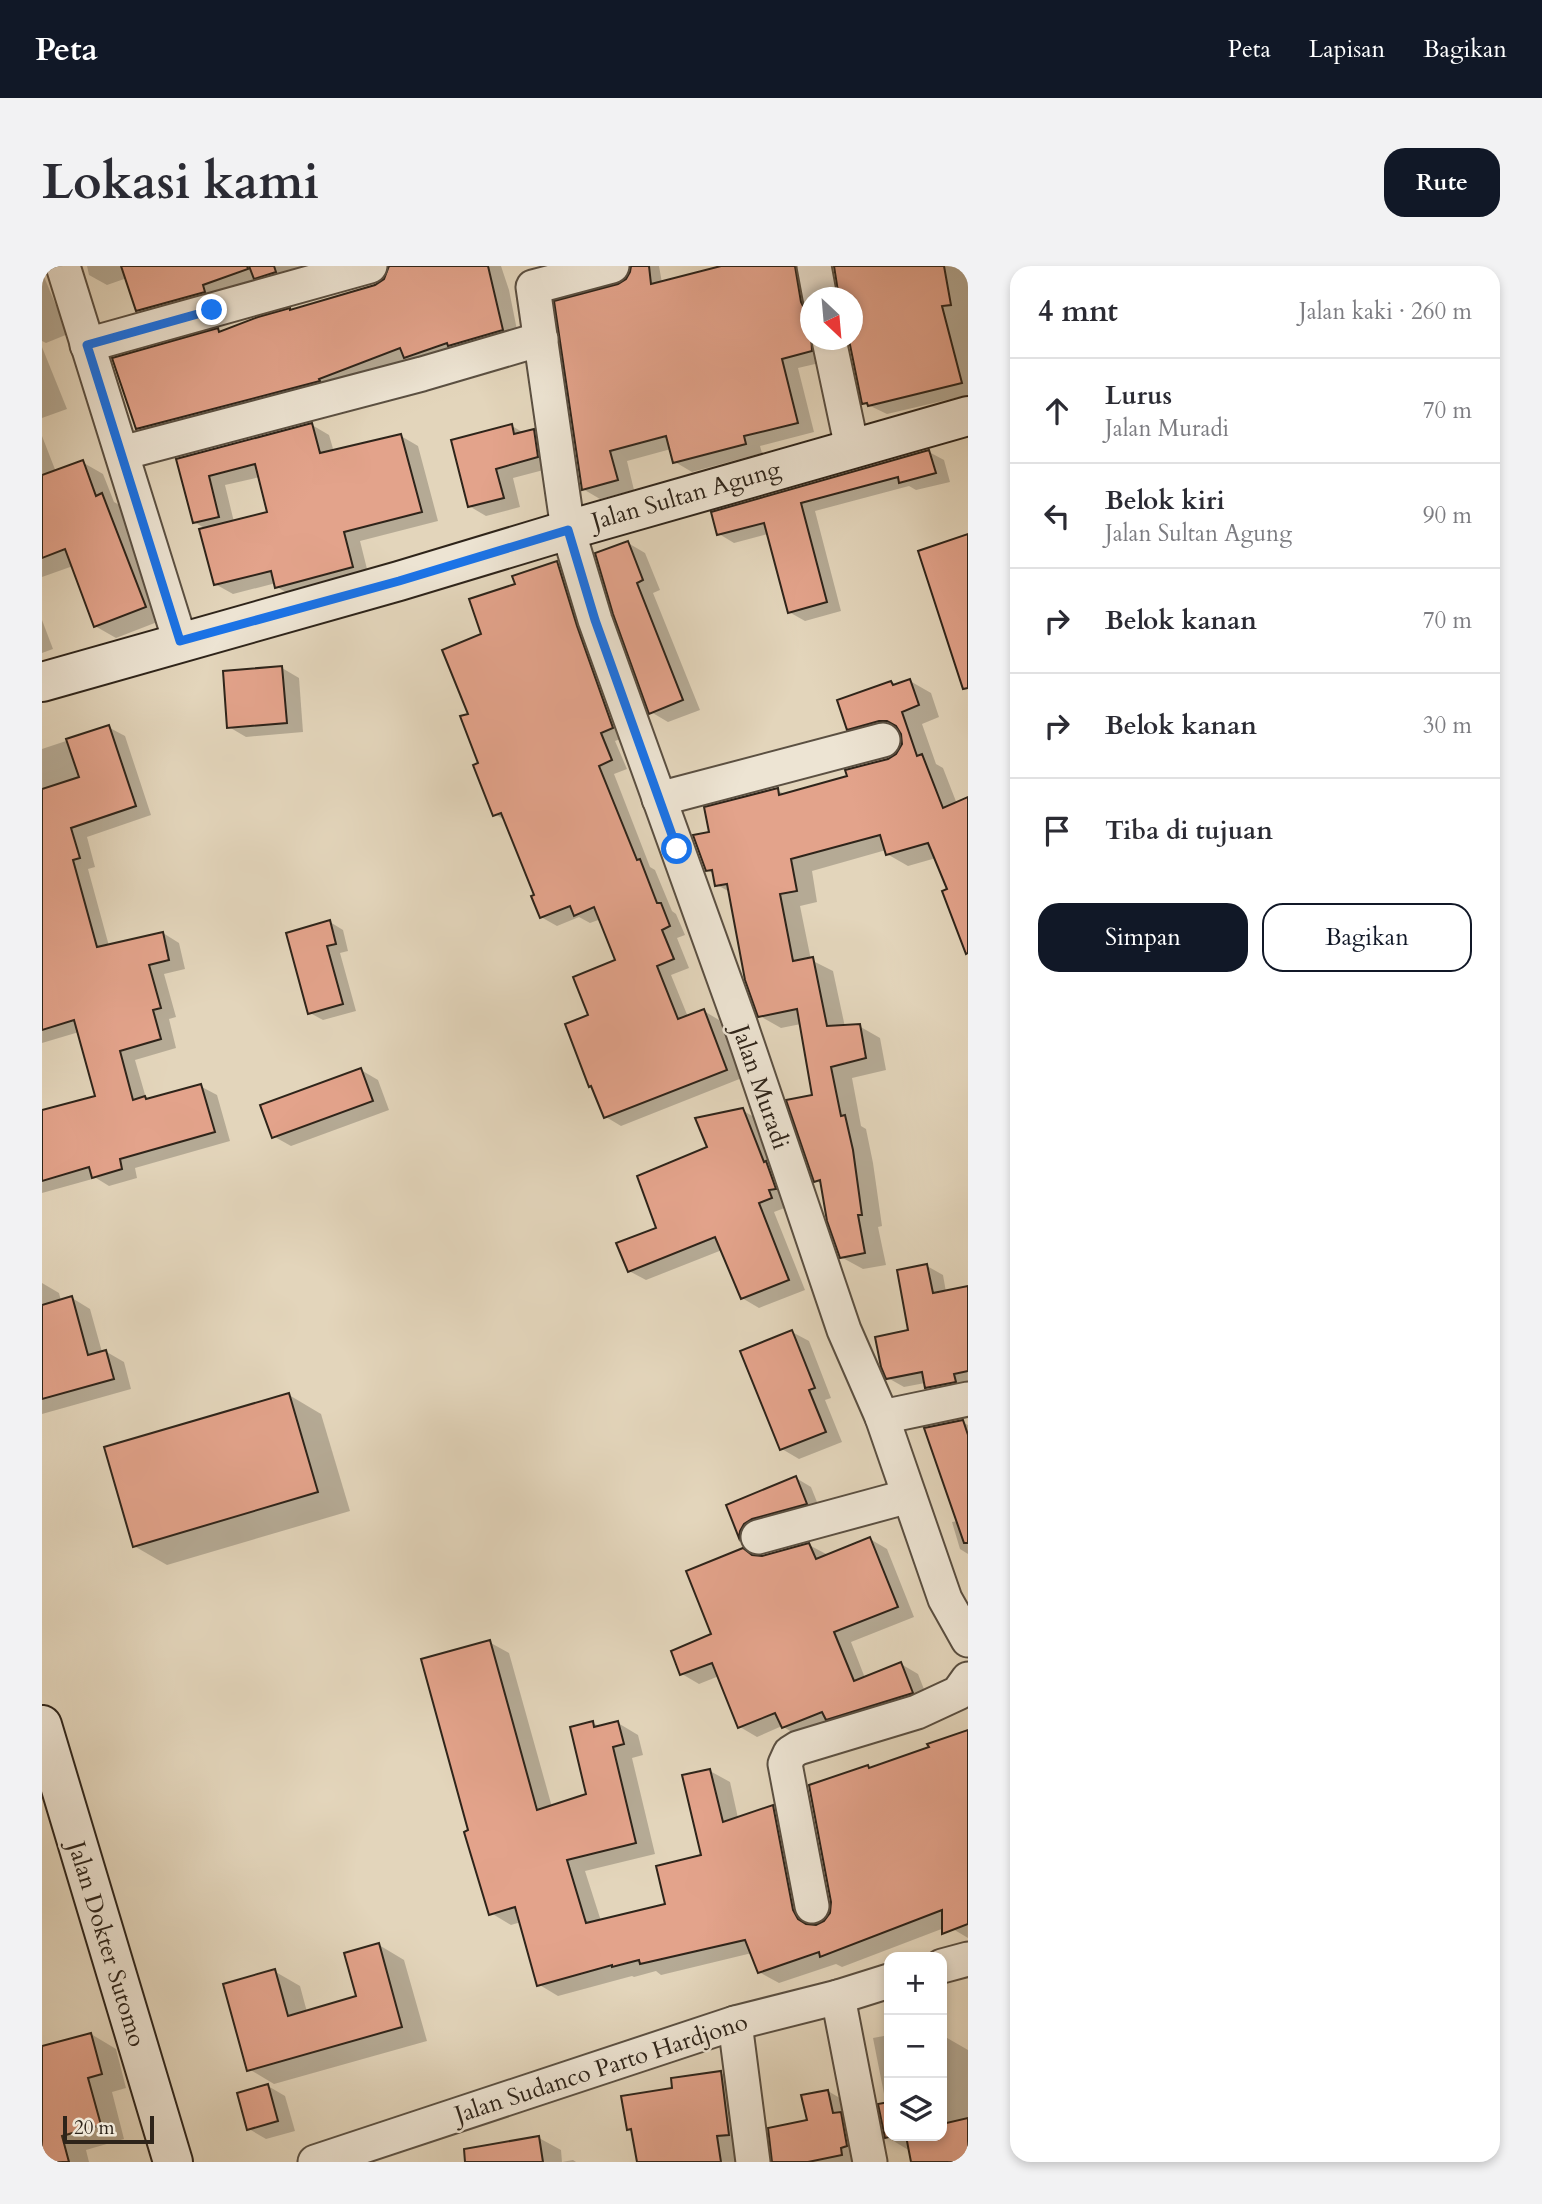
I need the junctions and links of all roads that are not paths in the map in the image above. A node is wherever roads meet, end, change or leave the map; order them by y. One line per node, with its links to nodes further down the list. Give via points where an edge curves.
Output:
1 (63, 266): 8 (street)
2 (370, 266): 8 (street)
3 (612, 266): 5 (street)
4 (814, 266): 6 (street)
5 (531, 276): 7 (street, Jalan Muradi)
6 (818, 287)
7 (541, 339): 12 (street); 13 (street, Jalan Muradi)
8 (87, 345): 12 (street)
9 (831, 350): 11 (street)
10 (968, 416): 11 (main road, Jalan Sultan Agung)
11 (852, 447): 13 (main road, Jalan Sultan Agung)
12 (122, 453): 14 (street)
13 (568, 530): 14 (main road, Jalan Sultan Agung); 17 (street, Jalan Muradi)
14 (180, 641): 15 (main road, Jalan Sultan Agung)
15 (42, 682)
16 (883, 740): 17 (street)
17 (659, 799): 19 (street, Jalan Muradi, via 844,1330)
18 (968, 1399): 19 (street)
19 (881, 1417): 20 (street, Jalan Muradi)
20 (909, 1496): 21 (street); 22 (street, Jalan Muradi, via 946,1598)
21 (758, 1537)
22 (968, 1640)
23 (968, 1679): 25 (street, via 958,1693 917,1712 790,1753 785,1764)
24 (42, 1725): 31 (main road, Jalan Dokter Sutomo)
25 (812, 1906)
26 (968, 1959): 27 (street)
27 (947, 1965)
28 (884, 1982): 29 (street, Jalan Sudanco Parto Hardjono)
29 (838, 1997): 30 (street, Jalan Sudanco Parto Hardjono); 34 (street)
30 (735, 2023): 32 (street, Jalan Sudanco Parto Hardjono); 33 (street)
31 (173, 2162)
32 (315, 2162)
33 (753, 2162)
34 (870, 2162)

